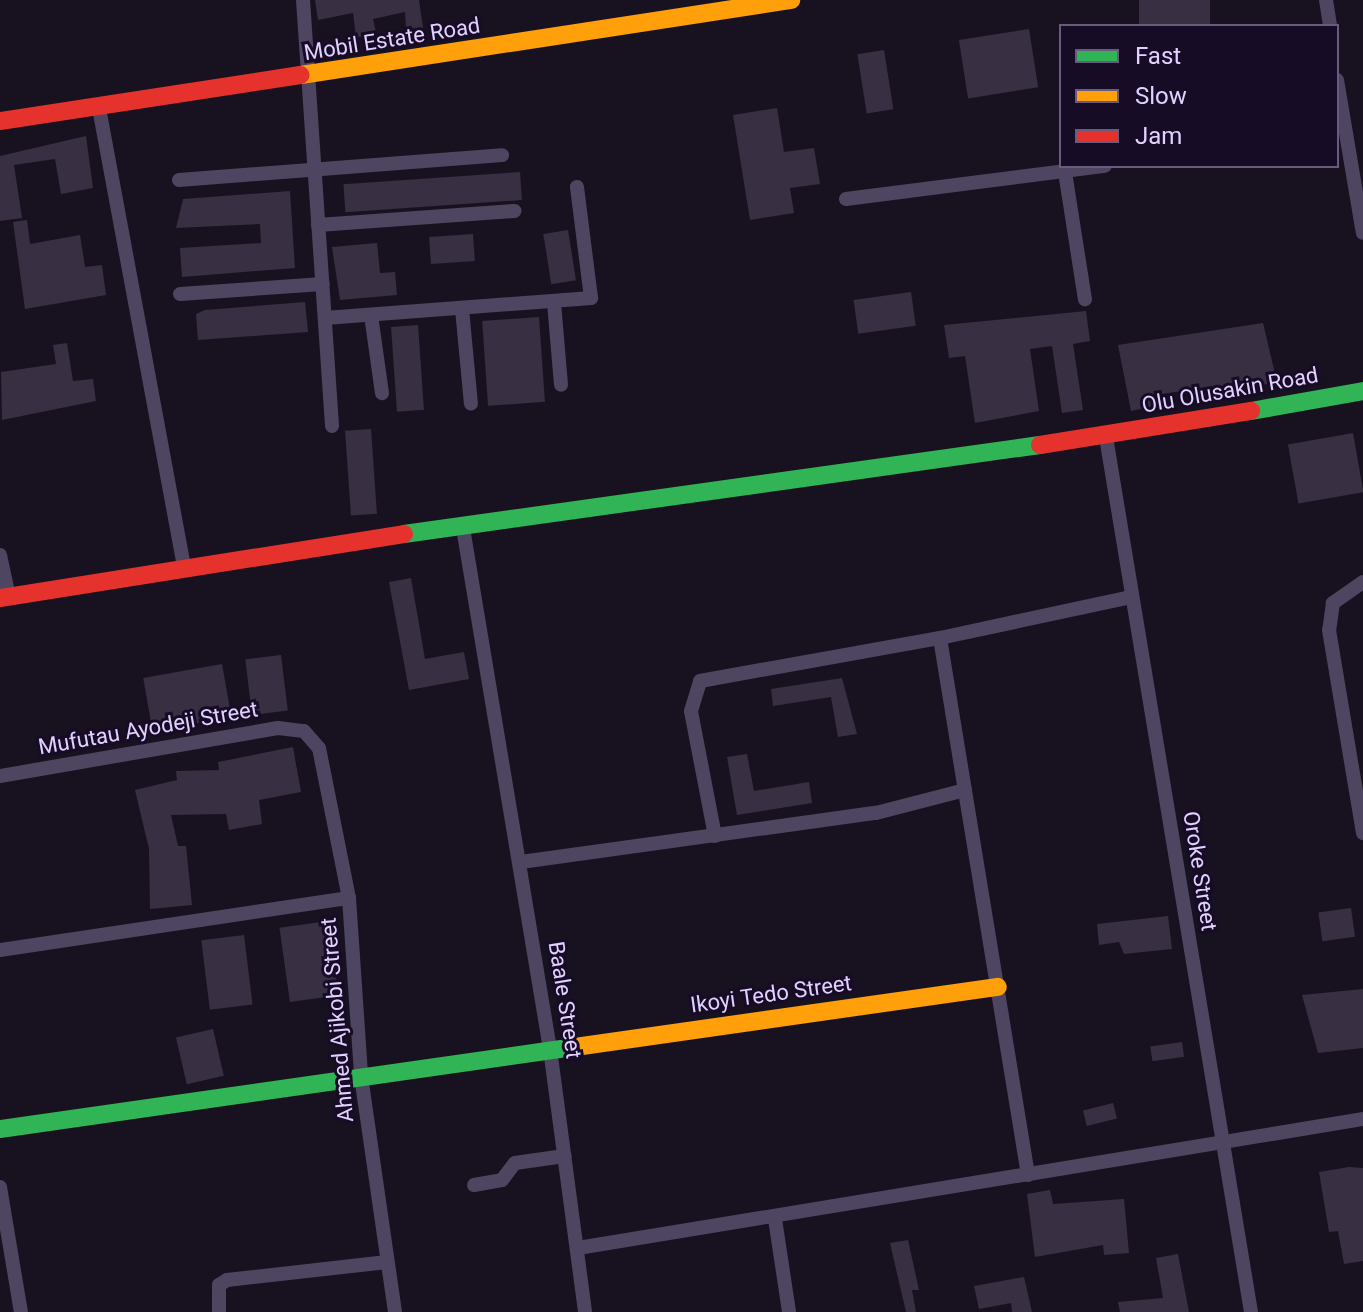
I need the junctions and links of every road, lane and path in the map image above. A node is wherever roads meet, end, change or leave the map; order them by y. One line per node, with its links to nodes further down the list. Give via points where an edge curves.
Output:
1 (303, 0): 6 (street)
2 (791, 0): 4 (street, Mobil Estate Road)
3 (1326, 0): 5 (street)
4 (709, 6): 6 (street, Mobil Estate Road)
5 (1330, 24)
6 (308, 77): 8 (street, Mobil Estate Road); 13 (street)
7 (1339, 106): 10 (street)
8 (99, 108): 9 (street, Mobil Estate Road); 36 (street)
9 (0, 121)
10 (1341, 133): 20 (street)
11 (502, 155): 13 (street)
12 (1092, 168): 14 (street)
13 (314, 172): 15 (street); 19 (street)
14 (1065, 172): 17 (street); 23 (street)
15 (179, 180)
16 (577, 187): 24 (street, via 594,289 591,298)
17 (846, 199)
18 (515, 211): 19 (street)
19 (318, 225): 21 (street)
20 (1363, 233)
21 (323, 284): 22 (street); 27 (street)
22 (180, 294)
23 (1085, 299)
24 (554, 303): 25 (street); 28 (street)
25 (462, 309): 26 (street); 31 (street)
26 (371, 315): 27 (street); 30 (street)
27 (325, 318): 32 (street)
28 (561, 385)
29 (1363, 391): 33 (street, Olu Olusakin Road)
30 (382, 393)
31 (471, 404)
32 (332, 426)
33 (1106, 437): 34 (street, Olu Olusakin Road, via 713,486); 38 (street, Oroke Street)
34 (463, 528): 36 (street, Olu Olusakin Road); 46 (street, Baale Street)
35 (0, 555): 39 (street)
36 (184, 567): 39 (street, Olu Olusakin Road)
37 (1363, 582): 44 (street, via 1333,603 1329,630)
38 (1132, 597): 40 (street); 54 (street, Oroke Street)
39 (4, 598)
40 (940, 638): 43 (street); 45 (street, via 700,681 691,711)
41 (304, 731): 42 (street, Mufutau Ayodeji Street, via 278,728); 47 (street, Ahmed Ajikobi Street, via 319,748)
42 (0, 776)
43 (965, 790): 45 (street, via 876,813); 49 (street)
44 (1363, 833)
45 (715, 836): 46 (street)
46 (521, 862): 50 (street, Baale Street)
47 (349, 898): 48 (street); 51 (street, Ahmed Ajikobi Street)
48 (0, 950)
49 (998, 987): 50 (street, Ikoyi Tedo Street); 56 (street)
50 (550, 1049): 51 (street, Ikoyi Tedo Street); 55 (street, Baale Street)
51 (361, 1076): 53 (street, Ikoyi Tedo Street); 61 (street, Ahmed Ajikobi Street)
52 (1363, 1119): 54 (street)
53 (0, 1129)
54 (1222, 1139): 56 (street); 67 (street, Oroke Street)
55 (565, 1156): 57 (street, via 515,1163 502,1180); 60 (street, Baale Street)
56 (1028, 1175): 59 (street)
57 (474, 1185)
58 (0, 1187): 62 (street)
59 (775, 1219): 60 (street); 66 (street)
60 (578, 1248): 65 (street, Baale Street)
61 (387, 1262): 63 (street, via 227,1280 219,1285); 64 (street, Ahmed Ajikobi Street)
62 (21, 1312)
63 (219, 1312)
64 (395, 1312)
65 (585, 1312)
66 (789, 1312)
67 (1251, 1312)

